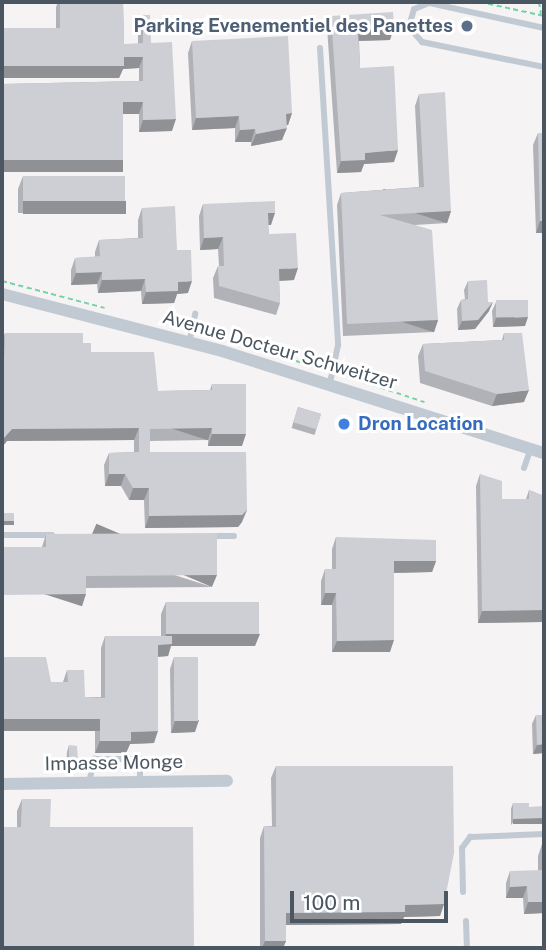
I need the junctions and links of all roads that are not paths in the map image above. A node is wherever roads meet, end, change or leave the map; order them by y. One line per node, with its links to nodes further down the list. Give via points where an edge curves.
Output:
1 (544, 28): 3 (lane, via 429,3 414,9 409,27 422,42)
2 (320, 48): 7 (lane, via 338,345)
3 (544, 67)
4 (2, 293): 6 (street, Avenue Docteur Schweitzer)
5 (195, 314): 6 (lane)
6 (189, 342): 7 (street, Avenue Docteur Schweitzer)
7 (330, 383): 8 (street, Avenue Docteur Schweitzer)
8 (531, 448): 9 (street, Avenue Docteur Schweitzer); 10 (lane)
9 (544, 453)
10 (523, 468)
11 (2, 535): 12 (lane)
12 (56, 535)
13 (206, 536): 14 (lane)
14 (234, 536)
15 (227, 781): 16 (street, Impasse Monge)
16 (140, 782): 17 (street, Impasse Monge); 17 (lane, via 139,759 94,759)
17 (89, 783): 18 (street, Impasse Monge)
18 (2, 784)
19 (544, 834): 20 (lane, via 470,837 462,848)
20 (463, 892)
21 (466, 921): 22 (lane)
22 (467, 948)

